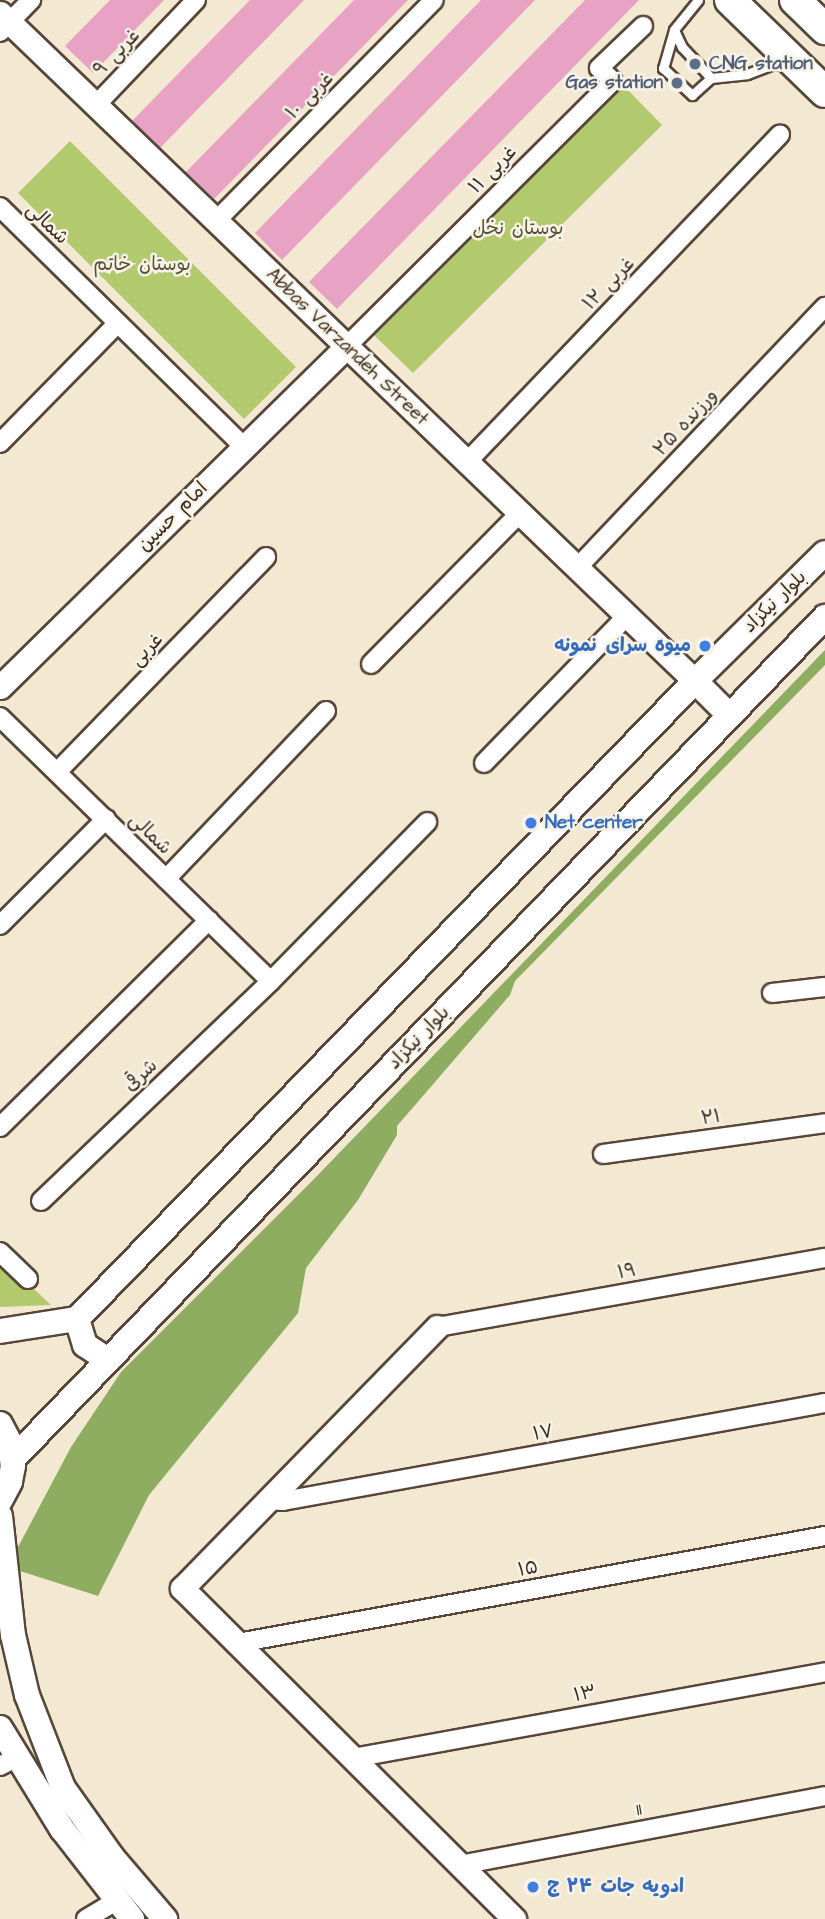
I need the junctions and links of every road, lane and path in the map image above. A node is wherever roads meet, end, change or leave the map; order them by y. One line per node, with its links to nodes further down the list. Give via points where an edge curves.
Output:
1 (31, 0): 7 (street)
2 (197, 0): 14 (street, غربی ۹)
3 (434, 0): 17 (street, غربی ۱۰)
4 (698, 0): 10 (lane)
5 (730, 0): 11 (highway)
6 (795, 0): 9 (highway)
7 (3, 22): 14 (street, Abbas Varzandeh Street)
8 (643, 26): 20 (street, غربی ۱۱, via 599,68 612,81)
9 (825, 29)
10 (674, 30): 12 (lane, via 682,47); 12 (lane, via 663,68 692,95)
11 (797, 66): 12 (lane, via 771,65 747,74); 13 (highway)
12 (711, 78)
13 (825, 92)
14 (96, 105): 17 (street, Abbas Varzandeh Street)
15 (780, 135): 23 (street, غربی ۱۲)
16 (0, 207): 19 (street, شمالی)
17 (216, 221): 20 (street, Abbas Varzandeh Street)
18 (825, 307): 27 (street, ورزنده ۲۵)
19 (118, 323): 21 (street); 22 (street, شمالی)
20 (347, 346): 22 (street, امام حسین); 23 (street, Abbas Varzandeh Street)
21 (0, 443)
22 (244, 447): 32 (street, امام حسین)
23 (467, 462): 24 (street, Abbas Varzandeh Street)
24 (520, 513): 27 (street, Abbas Varzandeh Street); 30 (street)
25 (825, 553): 31 (main road, بلوار نیکزاد)
26 (266, 557): 37 (street, غربی)
27 (577, 568): 28 (street, Abbas Varzandeh Street)
28 (627, 616): 31 (street, Abbas Varzandeh Street); 36 (street)
29 (825, 617): 34 (main road, بلوار نیکزاد)
30 (371, 664)
31 (695, 681): 34 (main road); 53 (main road, بلوار نیکزاد)
32 (0, 687)
33 (326, 710): 40 (street)
34 (730, 716): 56 (main road, بلوار نیکزاد)
35 (0, 717): 37 (street, شمالی)
36 (484, 763)
37 (57, 772): 38 (street, شمالی)
38 (106, 820): 40 (street, شمالی); 42 (street)
39 (427, 822): 43 (street)
40 (166, 879): 41 (street, شمالی)
41 (209, 920): 43 (street, شمالی); 47 (street)
42 (0, 925)
43 (271, 981): 49 (street, شرقی)
44 (825, 987): 45 (street)
45 (772, 993)
46 (825, 1123): 48 (street, ۲۱)
47 (0, 1127)
48 (603, 1154)
49 (41, 1201)
50 (0, 1251): 52 (street)
51 (825, 1258): 54 (street, ۱۹)
52 (28, 1279)
53 (76, 1319): 55 (main road); 56 (main road, via 85,1345)
54 (437, 1327): 60 (street)
55 (0, 1331)
56 (108, 1360): 59 (main road, بلوار نیکزاد)
57 (825, 1404): 60 (street, ۱۷, via 283,1501)
58 (0, 1424): 59 (main road)
59 (13, 1458): 61 (main road, via 10,1482)
60 (268, 1500): 64 (street, via 182,1588)
61 (0, 1501)
62 (0, 1516): 73 (main road, via 13,1635 27,1695 63,1788 112,1857)
63 (825, 1536): 64 (street, ۱۵)
64 (238, 1643): 67 (street)
65 (825, 1672): 67 (street, ۱۳)
66 (0, 1728): 68 (main road)
67 (353, 1758): 70 (street)
68 (9, 1761): 71 (main road)
69 (825, 1796): 70 (street, 11)
70 (460, 1865): 74 (street)
71 (125, 1909): 72 (street)
72 (86, 1919)
73 (165, 1919)
74 (514, 1919)

